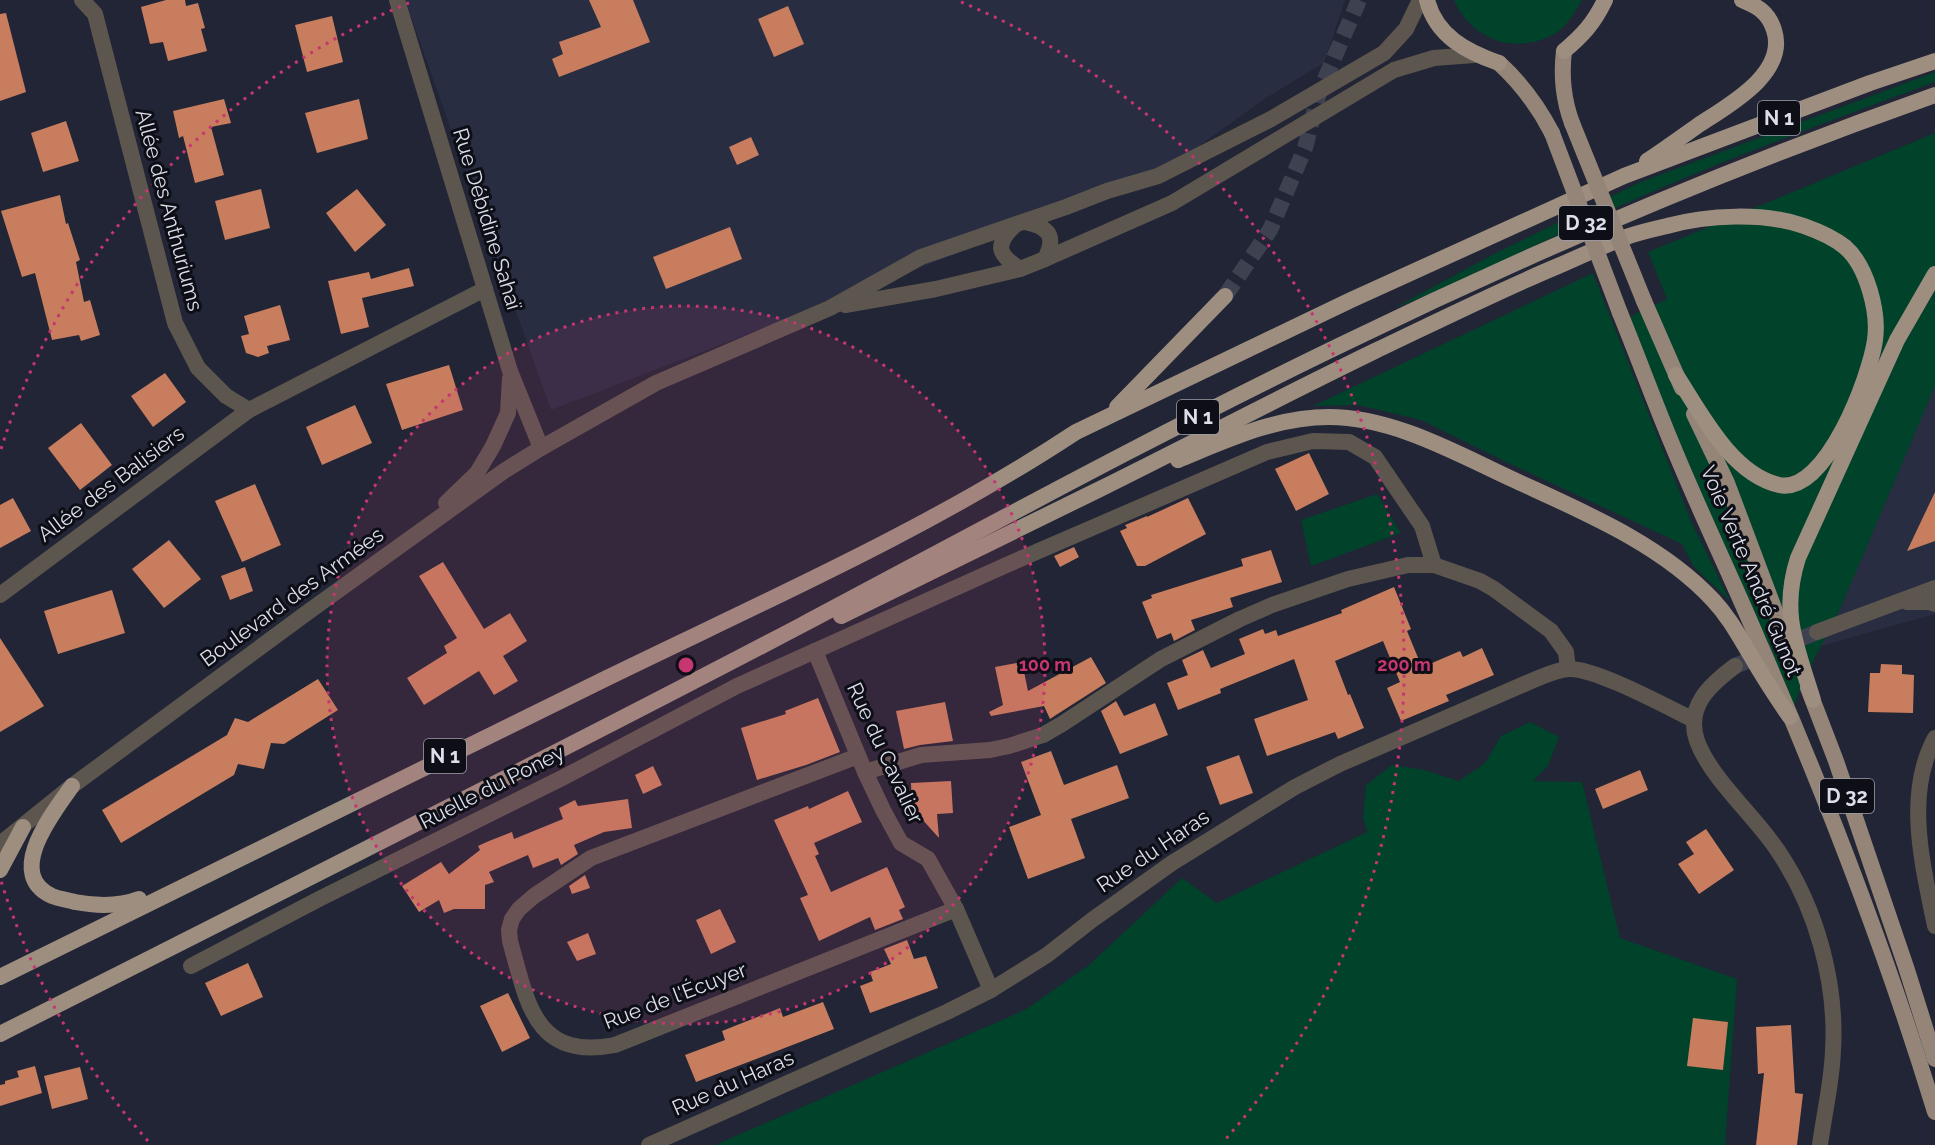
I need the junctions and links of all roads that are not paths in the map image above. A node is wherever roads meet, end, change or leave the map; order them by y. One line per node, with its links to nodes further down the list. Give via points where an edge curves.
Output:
1 (82, 0): 22 (street, Allée des Anthuriums, via 95,14 175,323 198,368 226,396)
2 (397, 0): 17 (street, Rue Débidine Sahaï)
3 (1420, 0): 13 (street, via 1406,30 1384,53 1271,119 1158,176)
4 (1427, 0): 8 (highway, via 1441,28)
5 (1605, 0): 7 (highway, via 1583,35)
6 (1742, 0): 12 (highway, via 1762,10 1777,38 1773,60 1761,78 1738,99)
7 (1564, 51): 21 (main road, Voie Verte André Gunot / D 32, bridge, via 1565,103)
8 (1474, 55): 10 (highway); 14 (street, via 1434,58 1394,70 1172,203)
9 (1935, 61): 12 (highway, N 1)
10 (1498, 63): 38 (main road, Voie Verte André Gunot / D 32, bridge, via 1529,93 1552,134 1671,442)
11 (1935, 95): 36 (highway, N 1, via 1670,196 1522,259 1356,337)
12 (1624, 176): 23 (highway, N 1)
13 (1020, 223): 14 (street, via 1041,226 1050,235); 15 (street, via 1001,243 1008,261); 19 (street, via 921,257)
14 (1045, 259): 15 (street)
15 (1020, 269): 19 (street)
16 (1935, 274): 37 (highway, via 1897,340 1793,575 1789,596 1792,630)
17 (485, 289): 20 (street, Rue Débidine Sahaï); 22 (street, Allée des Balisiers)
18 (1225, 296): 23 (highway)
19 (830, 308): 24 (street, Boulevard des Armées, via 656,383)
20 (510, 372): 24 (street, Rue Débidine Sahaï); 26 (street, via 508,413 477,473)
21 (1676, 375): 25 (highway, via 1719,440 1753,474 1784,486 1804,481 1835,444 1865,376 1875,339 1874,307 1867,281 1847,249 1823,233 1785,219 1743,216 1681,222 1629,236 1514,285); 37 (main road, Voie Verte André Gunot / D 32, via 1727,483 1776,616)
22 (249, 410): 29 (street, Allée des Balisiers)
23 (1109, 416): 47 (highway, N 1, via 902,534)
24 (541, 448): 26 (street, Boulevard des Armées)
25 (1101, 488): 36 (highway, via 717,677); 38 (highway, via 1238,435 1290,420 1362,420 1413,435 1579,510 1657,554 1724,611)
26 (406, 543): 43 (street, Boulevard des Armées)
27 (1434, 565): 33 (street, Ruelle du Poney, via 1422,526 1375,457 1349,442 1313,441 1267,452); 35 (street, via 1480,581 1551,631 1566,652); 42 (street, via 1408,565 1367,573 1272,605 1161,659 1062,724 1027,741 990,750 921,755)
28 (1935, 588): 30 (street)
29 (0, 595)
30 (1894, 603): 31 (street); 32 (street)
31 (1935, 604)
32 (1817, 632)
33 (814, 651): 41 (street, Rue du Cavalier); 50 (street, Ruelle du Poney, via 737,686)
34 (1735, 666): 39 (street, via 1702,696)
35 (1568, 669): 39 (street, via 1603,678); 52 (street, Rue du Haras, via 1536,679 1295,787 1173,863)
36 (694, 681): 53 (highway, N 1)
37 (1813, 700): 54 (main road, Voie Verte André Gunot / D 32)
38 (1790, 717): 55 (main road, Voie Verte André Gunot / D 32, via 1876,935)
39 (1694, 720): 57 (street, via 1697,740 1714,771 1778,850 1794,878 1824,956 1834,1033)
40 (1935, 738): 49 (street, via 1918,793 1922,850)
41 (858, 756): 42 (street, Rue du Cavalier); 48 (street, Rue de l'Écuyer, via 591,858 534,896 519,909 509,930 533,1016 549,1034 569,1045 615,1045)
42 (865, 772): 48 (street, Rue du Cavalier, via 901,843 928,859)
43 (72, 786): 44 (street, Boulevard des Armées); 47 (highway, via 47,822 32,860 34,879 46,892 84,904 119,905)
44 (23, 828): 45 (street, Boulevard des Armées); 46 (highway)
45 (0, 844)
46 (0, 870)
47 (201, 876): 51 (highway, N 1)
48 (956, 909): 52 (street, Rue du Cavalier)
49 (1935, 926)
50 (191, 966)
51 (0, 977)
52 (991, 990): 56 (street, Rue du Haras)
53 (0, 1034)
54 (1935, 1059)
55 (1935, 1112)
56 (649, 1145)
57 (1820, 1145)

